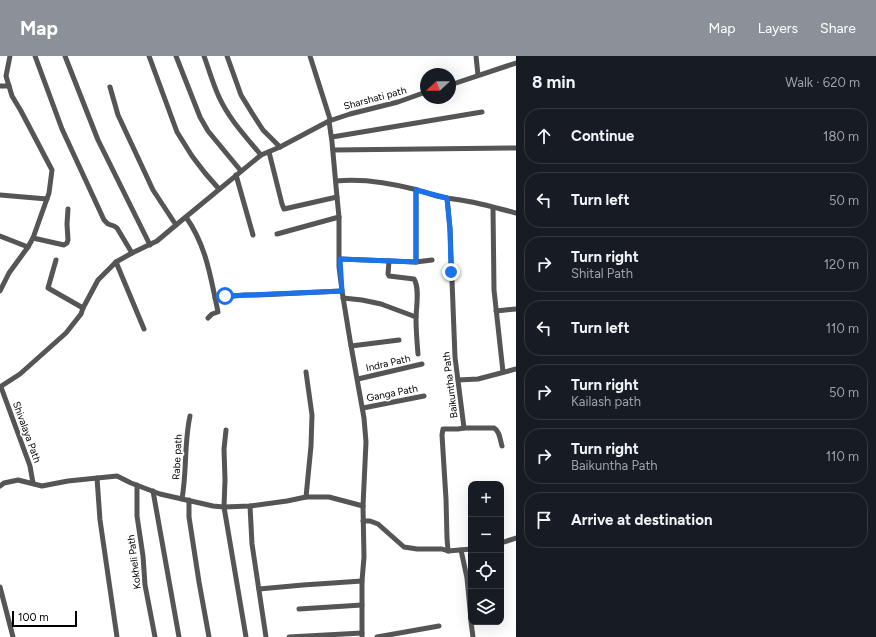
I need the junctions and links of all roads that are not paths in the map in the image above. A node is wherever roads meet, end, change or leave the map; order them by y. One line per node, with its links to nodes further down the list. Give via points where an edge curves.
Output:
1 (10, 56): 14 (street, via 6,76)
2 (35, 56): 46 (street, via 62,129 104,220 117,228)
3 (65, 56): 44 (street, via 98,140)
4 (149, 56): 28 (street, via 177,132 192,156)
5 (176, 56): 25 (street, via 204,124)
6 (204, 56): 24 (street, via 219,98 245,137)
7 (227, 56): 20 (street, via 241,95 263,130)
8 (310, 56): 18 (street)
9 (476, 56): 11 (street)
10 (516, 63): 11 (street)
11 (478, 75): 12 (street)
12 (456, 82)
13 (0, 86): 14 (street)
14 (9, 86): 33 (street, via 52,170)
15 (110, 88): 39 (street, via 118,115 153,190)
16 (420, 94): 18 (street, Sharshati path)
17 (482, 112): 19 (street)
18 (329, 121): 19 (street); 20 (street, Sharshati path)
19 (332, 137): 22 (street)
20 (280, 147): 23 (street, Sharshati path)
21 (516, 148): 22 (street)
22 (333, 150): 27 (street)
23 (269, 152): 24 (street, Sharshati path); 31 (street, via 284,209)
24 (261, 155): 25 (street, Sharshati path)
25 (242, 171): 26 (street, Sharshati path)
26 (236, 175): 28 (street, Sharshati path); 41 (street)
27 (336, 181): 29 (street, via 364,180); 31 (street)
28 (219, 189): 37 (street, Sharshati path)
29 (416, 190): 32 (street); 52 (street)
30 (0, 196): 33 (street)
31 (337, 197): 38 (street)
32 (447, 198): 34 (street); 71 (street, Baikuntha Path)
33 (47, 200): 43 (street)
34 (494, 208): 36 (street); 59 (street)
35 (68, 209): 43 (street, via 67,243 64,245)
36 (516, 213)
37 (186, 217): 39 (street, Sharshati path); 55 (street, via 204,252)
38 (339, 217): 40 (street); 47 (street)
39 (176, 225): 44 (street, Sharshati path, via 157,242)
40 (277, 234)
41 (253, 235)
42 (0, 236): 45 (street)
43 (33, 238): 45 (street)
44 (150, 244): 46 (street, Sharshati path)
45 (28, 247): 53 (street)
46 (132, 253): 51 (street, Sharshati path)
47 (340, 259): 49 (street); 54 (street)
48 (56, 260): 57 (street, via 48,288)
49 (389, 260): 52 (street); 60 (street, via 389,276 415,280)
50 (432, 260): 52 (street)
51 (116, 262): 57 (street, Sharshati path, via 98,280); 62 (street)
52 (416, 262)
53 (0, 290)
54 (342, 291): 55 (street); 56 (street)
55 (215, 298): 61 (street, via 218,312)
56 (343, 298): 60 (street, via 381,304); 64 (street)
57 (83, 308): 72 (street, Sharshati path, via 66,333 20,374)
58 (516, 309): 59 (street)
59 (496, 311): 69 (street)
60 (416, 317): 65 (street)
61 (208, 318)
62 (144, 329)
63 (399, 340): 64 (street)
64 (351, 346): 70 (street)
65 (418, 354)
66 (422, 364): 70 (street, Indra Path)
67 (516, 369): 69 (street)
68 (306, 372): 84 (street, via 312,415)
69 (503, 372): 71 (street, via 478,379)
70 (358, 380): 74 (street)
71 (458, 380): 76 (street, Baikuntha Path)
72 (0, 387): 80 (street, Shivalaya Path, via 30,466)
73 (424, 396): 74 (street, Ganga Path)
74 (363, 408): 88 (street, via 366,442)
75 (190, 416): 85 (street, Rabe path)
76 (464, 428): 78 (street, via 494,428 498,432); 95 (street, Baikuntha Path, via 443,429 442,435)
77 (226, 430): 89 (street)
78 (502, 446)
79 (97, 478): 80 (street, via 42,486); 81 (street, via 117,476); 106 (street, via 100,520)
80 (33, 484): 82 (street, via 18,480)
81 (137, 485): 83 (street); 107 (street, Kokheli Path, via 137,516 145,585)
82 (0, 486)
83 (152, 491): 85 (street); 108 (street)
84 (306, 496): 87 (street, via 287,502); 88 (street, via 329,497)
85 (182, 499): 86 (street)
86 (189, 500): 89 (street); 109 (street, via 189,517)
87 (250, 506): 89 (street); 98 (street, via 252,544)
88 (363, 506): 90 (street)
89 (224, 507): 110 (street)
90 (363, 521): 95 (street, via 378,524 404,547); 96 (street)
91 (516, 538): 92 (street)
92 (504, 542)
93 (468, 549): 94 (street)
94 (461, 550): 95 (street); 99 (street)
95 (448, 551)
96 (362, 581): 98 (street); 100 (street)
97 (0, 587): 105 (street)
98 (259, 589): 111 (street)
99 (468, 589)
100 (362, 605): 101 (street); 104 (street)
101 (299, 610)
102 (472, 625): 114 (street)
103 (439, 626): 113 (street)
104 (362, 635): 112 (street)
105 (14, 637)
106 (117, 637)
107 (155, 637)
108 (179, 637)
109 (209, 637)
110 (246, 637)
111 (266, 637)
112 (289, 637)
113 (377, 637)
114 (473, 637)

